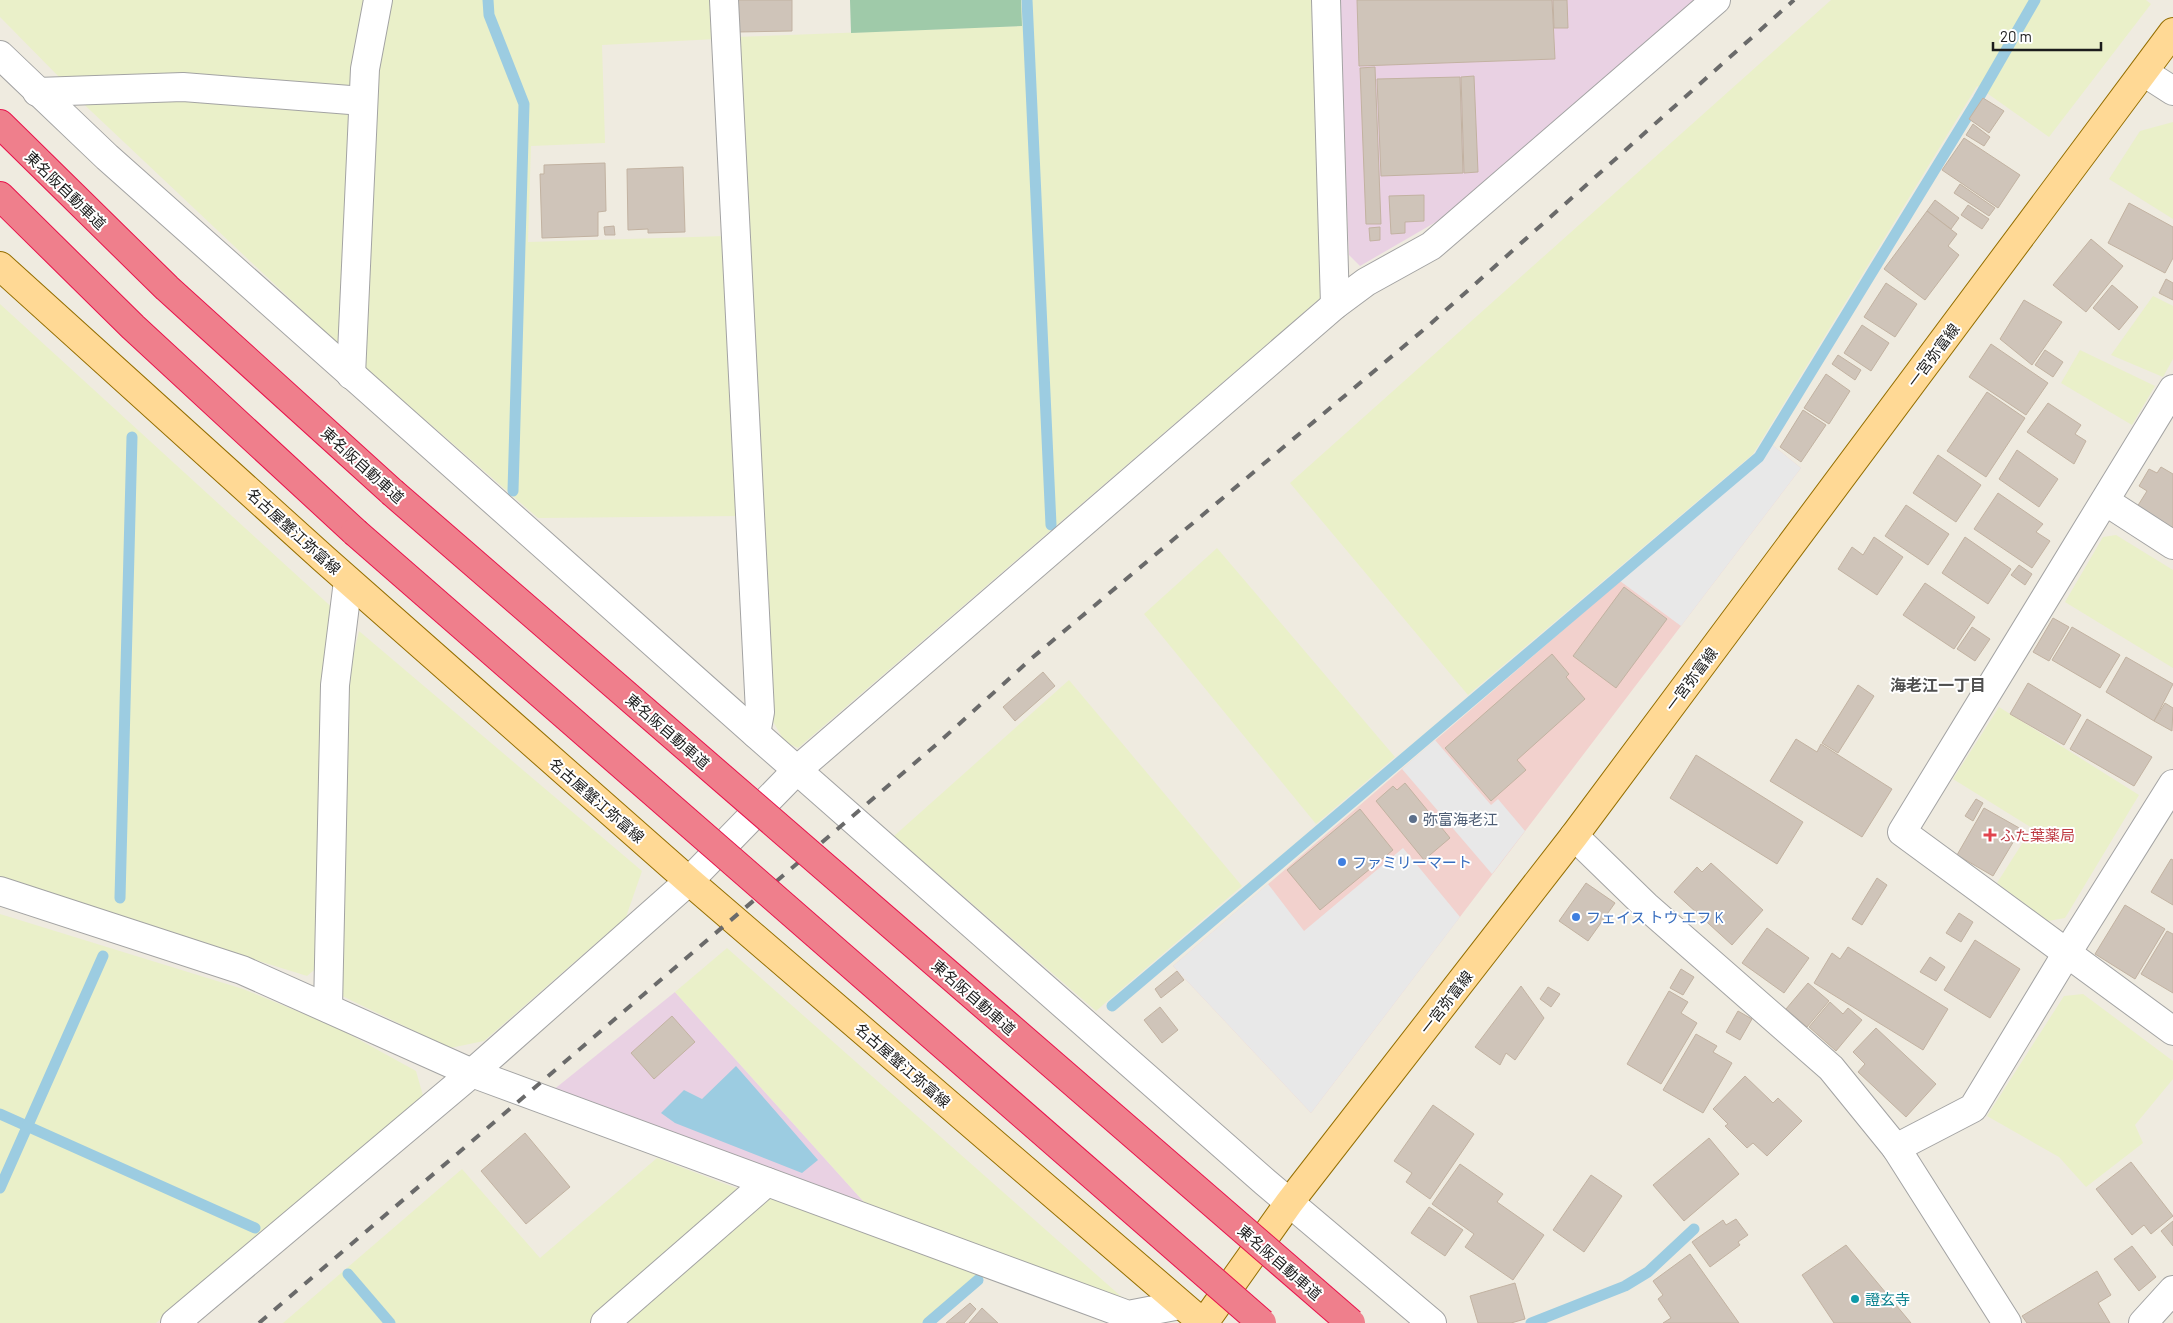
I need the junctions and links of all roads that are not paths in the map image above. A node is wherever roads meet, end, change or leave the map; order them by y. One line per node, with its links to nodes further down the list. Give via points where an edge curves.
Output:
1 (378, 0): 10 (street, via 365,69)
2 (724, 0): 20 (street, via 760,712)
3 (1326, 0): 14 (street)
4 (1716, 0): 14 (street, via 1431,246 1366,282)
5 (2173, 32): 7 (main road, 一宮弥富線)
6 (0, 55): 9 (street)
7 (2145, 73): 8 (street); 23 (main road, 一宮弥富線)
8 (2173, 91)
9 (37, 92): 10 (street, via 183,87); 15 (street)
10 (363, 101): 15 (street)
11 (0, 124): 39 (highway, 東名阪自動車道, bridge, via 167,288 392,492)
12 (0, 196): 38 (highway, bridge, via 133,327 355,532)
13 (0, 266): 19 (main road, 名古屋蟹江弥富線)
14 (1335, 305): 21 (street)
15 (351, 375): 20 (street)
16 (2173, 389): 17 (street)
17 (2105, 501): 18 (street); 26 (street, via 1902,832)
18 (2173, 545)
19 (348, 581): 24 (main road, 名古屋蟹江弥富線); 27 (street, via 335,685)
20 (756, 734): 21 (street)
21 (797, 770): 24 (street); 32 (street)
22 (2173, 784): 26 (street)
23 (1574, 836): 30 (street, via 1646,906 1831,1068); 32 (main road, 一宮弥富線)
24 (689, 881): 29 (street); 34 (main road, 名古屋蟹江弥富線)
25 (0, 891): 27 (street, via 242,970)
26 (2067, 953): 28 (street); 30 (street, via 1973,1108)
27 (328, 1008): 29 (street)
28 (2173, 1031)
29 (472, 1073): 31 (street); 35 (street)
30 (1896, 1148): 41 (street)
31 (767, 1182): 34 (street, via 1128,1315); 36 (street)
32 (1289, 1203): 37 (main road, 一宮弥富線); 40 (street)
33 (2173, 1290): 42 (street)
34 (1180, 1305): 37 (main road, 名古屋蟹江弥富線)
35 (175, 1323)
36 (605, 1323)
37 (1204, 1323)
38 (1262, 1323)
39 (1351, 1323)
40 (1432, 1323)
41 (2007, 1323)
42 (2143, 1323)

